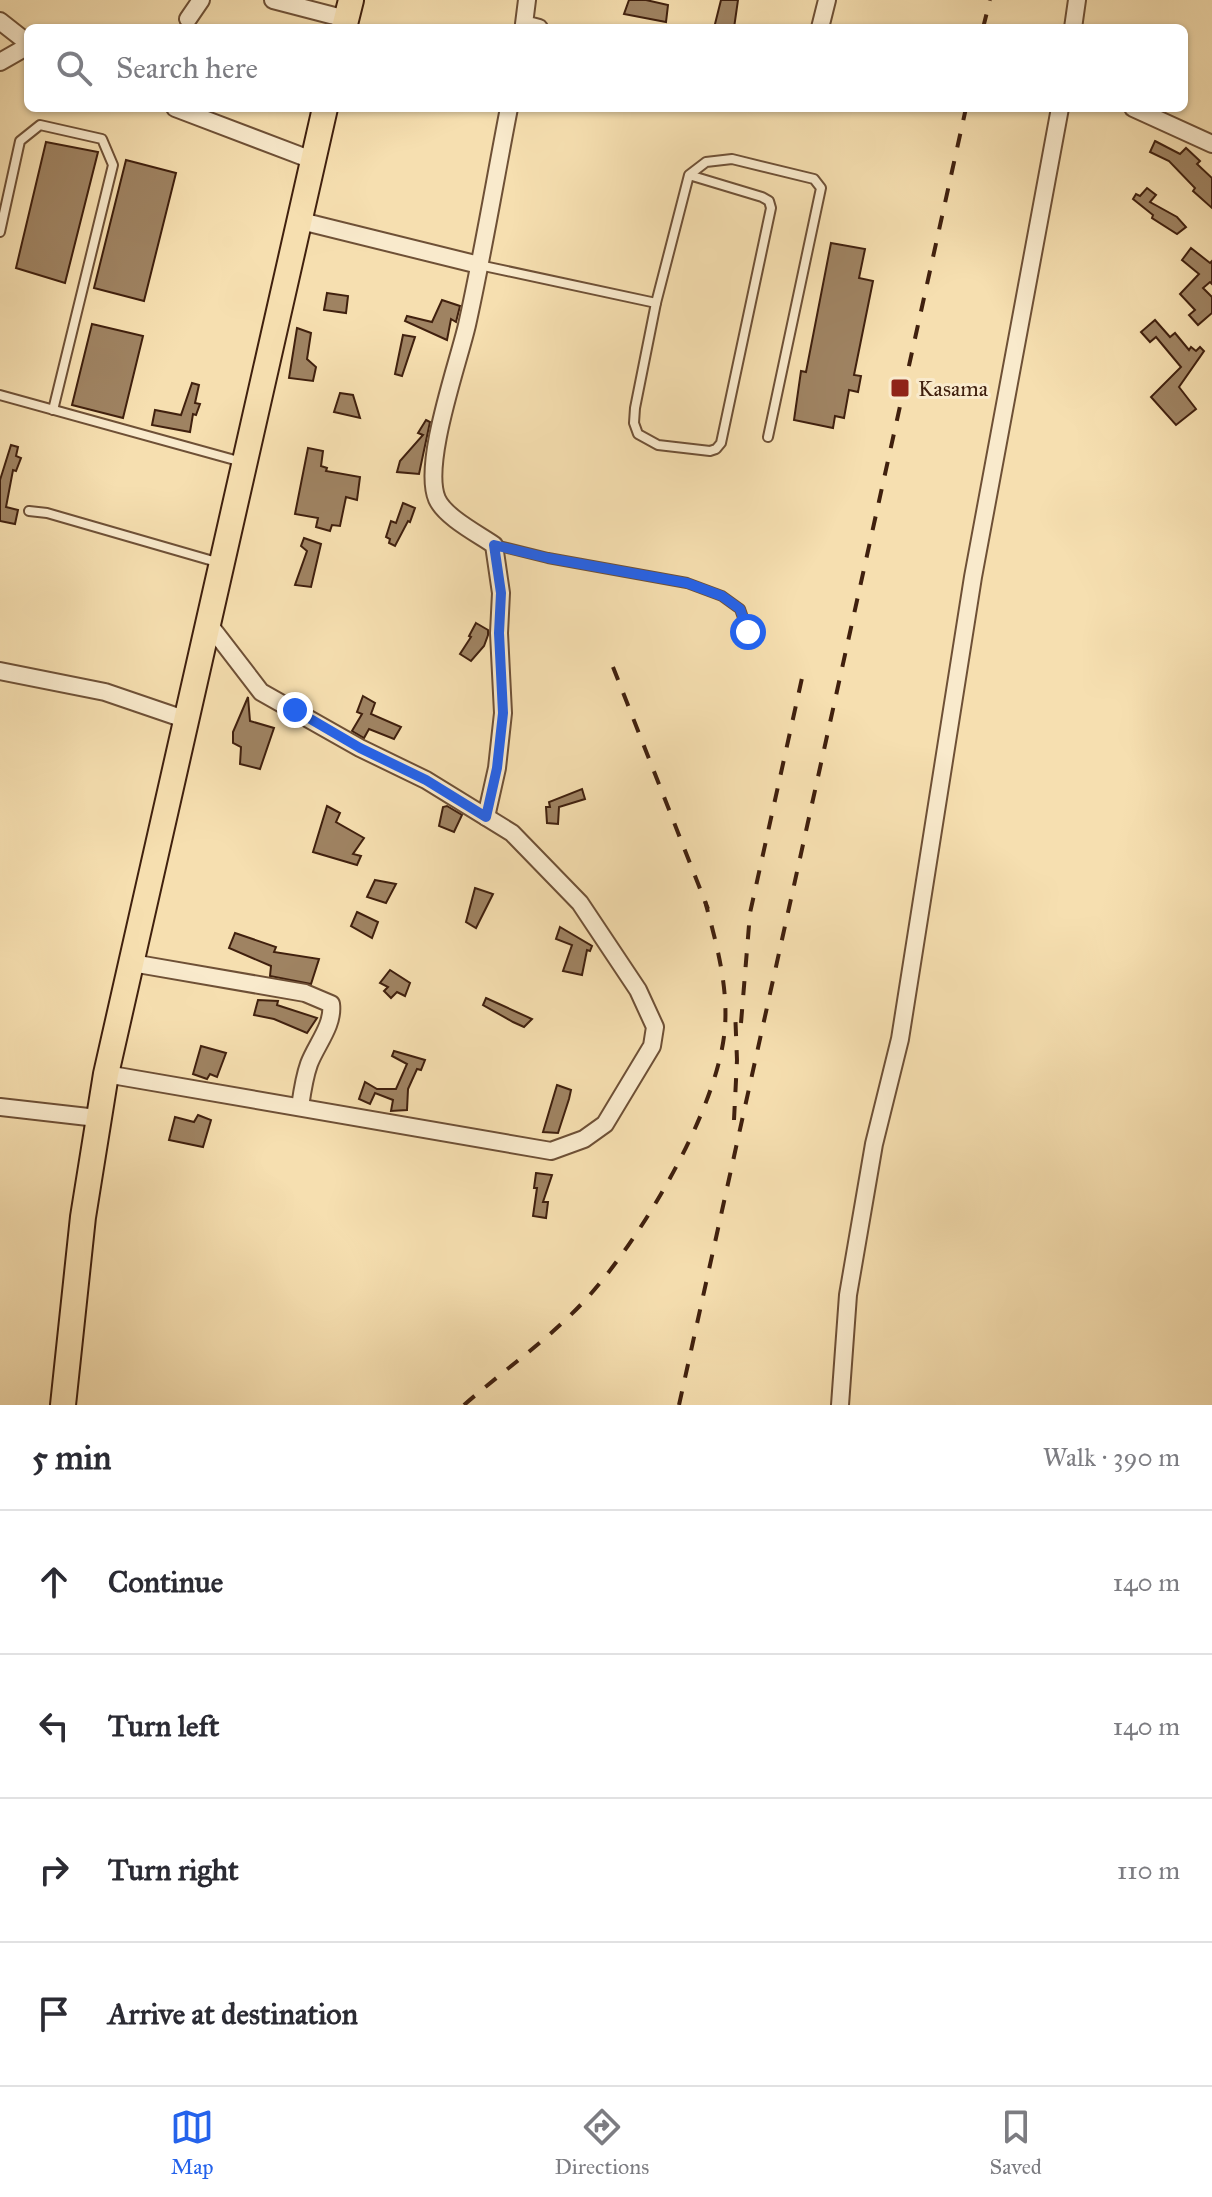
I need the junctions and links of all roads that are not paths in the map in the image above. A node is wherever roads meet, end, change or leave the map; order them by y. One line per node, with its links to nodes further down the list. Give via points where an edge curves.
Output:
1 (201, 0): 7 (street)
2 (273, 0): 6 (street)
3 (527, 0): 9 (street)
4 (827, 0): 10 (street)
5 (1077, 0): 11 (street)
6 (347, 16)
7 (188, 19)
8 (0, 21): 12 (street)
9 (529, 24)
10 (821, 24)
11 (1074, 24)
12 (24, 42)
13 (24, 47): 14 (street)
14 (0, 62)
15 (186, 112): 21 (street)
16 (324, 112): 21 (main road)
17 (508, 112): 25 (street)
18 (1059, 112): 45 (street, via 973,577 900,1039 871,1159 848,1295)
19 (1142, 112): 20 (street)
20 (1212, 144)
21 (312, 160): 23 (main road)
22 (689, 175): 26 (lane); 26 (lane, via 762,197 771,208 716,449 658,445 638,434 635,408); 29 (lane, via 706,162 732,159 814,179 821,188)
23 (297, 220): 25 (street); 30 (main road)
24 (0, 232): 28 (lane, via 20,141 40,125 102,139 113,165)
25 (479, 265): 26 (lane); 32 (street, via 434,469 437,500)
26 (656, 303)
27 (0, 395): 28 (lane)
28 (53, 410): 30 (lane)
29 (768, 437)
30 (244, 462): 33 (main road)
31 (29, 511): 33 (lane)
32 (494, 545): 35 (lane, via 687,583 740,609); 38 (street, via 501,593 503,713)
33 (221, 563): 34 (main road)
34 (208, 623): 37 (main road); 38 (street, via 261,692)
35 (748, 632)
36 (0, 671): 37 (street, via 105,692)
37 (187, 720): 39 (main road)
38 (486, 817): 42 (street, via 512,833 580,903 648,1007 655,1027 652,1046 614,1112 584,1139 551,1151)
39 (132, 963): 40 (main road); 42 (street, via 305,993 331,1004 309,1063)
40 (106, 1074): 42 (street); 43 (main road)
41 (0, 1107): 43 (street)
42 (300, 1107)
43 (97, 1118): 44 (main road)
44 (63, 1405)
45 (840, 1405)

